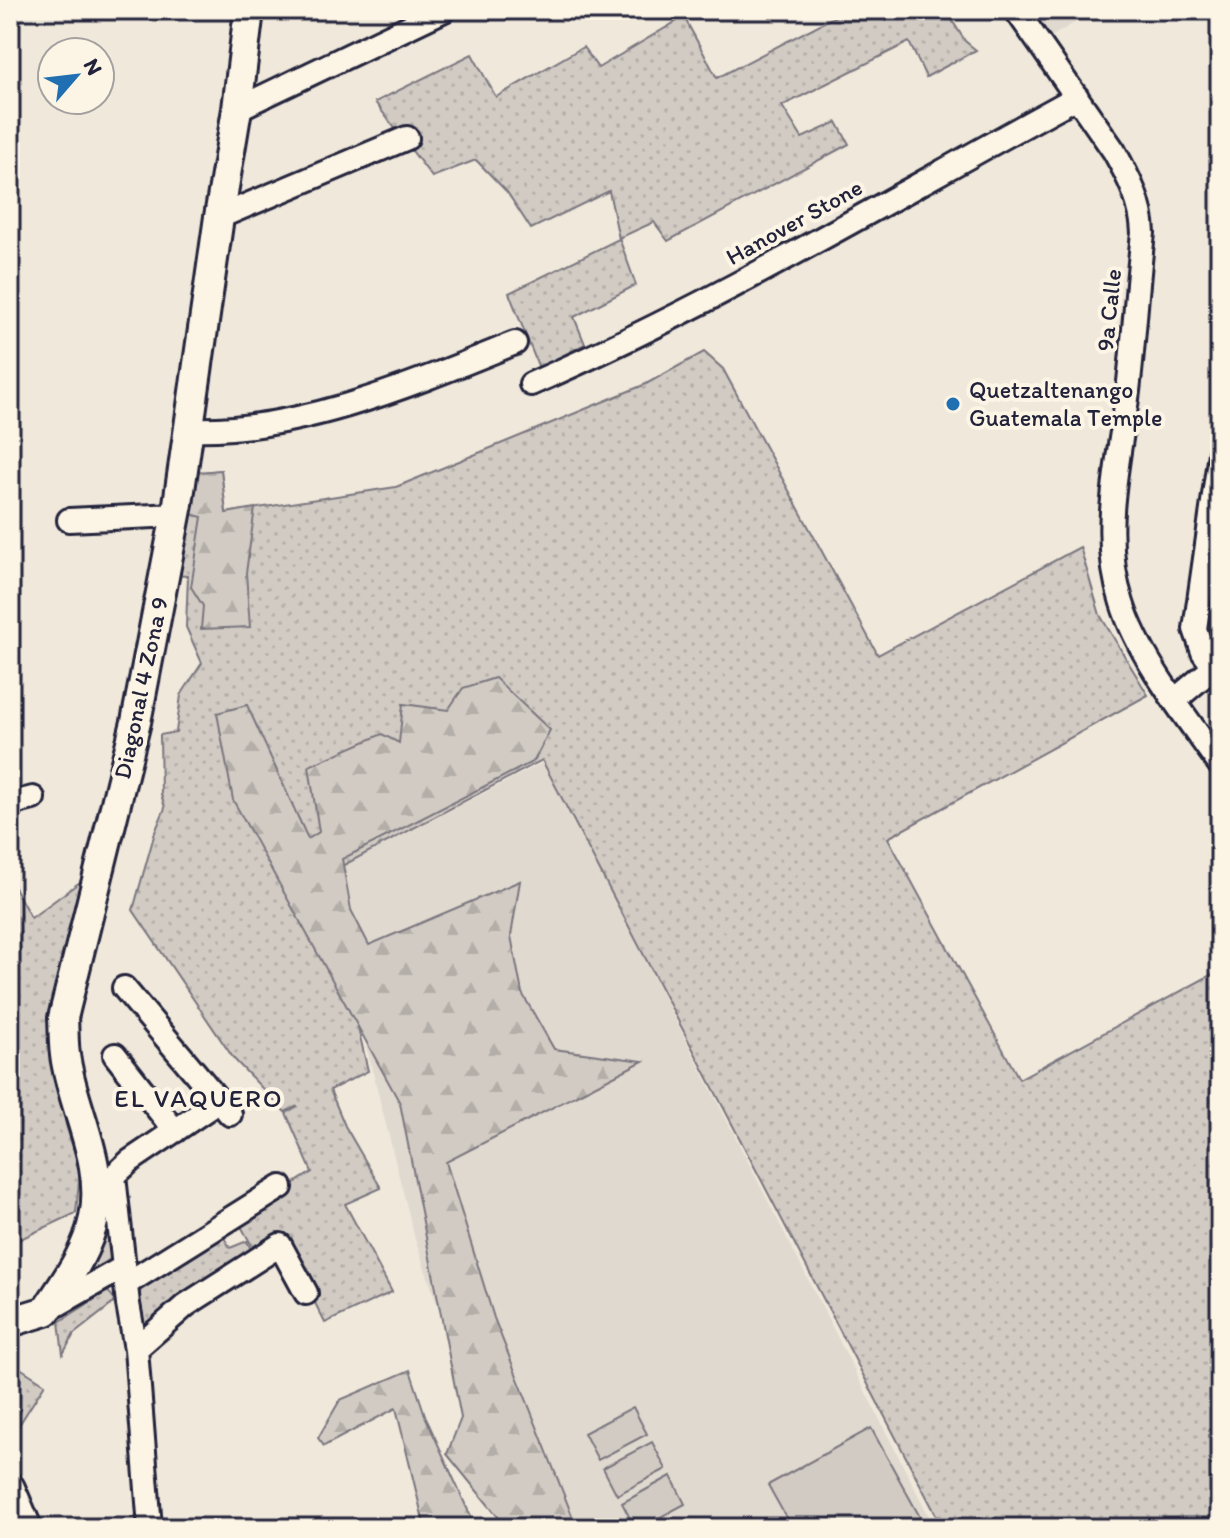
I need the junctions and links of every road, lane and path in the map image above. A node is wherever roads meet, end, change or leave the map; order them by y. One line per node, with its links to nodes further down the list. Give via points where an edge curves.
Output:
1 (249, 10): 5 (main road, Diagonal 4 Zona 9)
2 (444, 10): 5 (street)
3 (1016, 10): 4 (street, 9a Calle)
4 (1077, 97): 9 (street, Hanover Stone, via 699,304); 16 (street, 9a Calle, via 1125,169 1141,209 1128,390 1109,527 1111,554 1131,627)
5 (237, 109): 7 (main road, Diagonal 4 Zona 9)
6 (407, 138): 7 (street)
7 (219, 217): 10 (main road, Diagonal 4 Zona 9)
8 (515, 343): 10 (street, via 323,410 253,426)
9 (531, 384)
10 (188, 429): 13 (main road, Diagonal 4 Zona 9)
11 (1220, 453): 12 (street)
12 (1218, 481): 15 (street, via 1195,616 1198,641)
13 (176, 515): 14 (street); 26 (main road, Diagonal 4 Zona 9, via 136,722 63,1018 66,1061 95,1164 94,1219 79,1260)
14 (69, 520)
15 (1218, 672): 16 (street)
16 (1179, 706): 17 (street, 9a Calle)
17 (1220, 765)
18 (33, 798): 19 (street)
19 (10, 804)
20 (124, 988): 22 (street, via 225,1108)
21 (115, 1055): 22 (street)
22 (175, 1131): 24 (street, via 114,1176)
23 (281, 1187): 24 (street)
24 (125, 1276): 26 (street); 28 (street)
25 (306, 1293): 28 (street, via 280,1245 186,1305)
26 (46, 1311): 27 (main road)
27 (10, 1322)
28 (136, 1349): 31 (street)
29 (10, 1488): 30 (main road)
30 (27, 1528)
31 (150, 1528)

